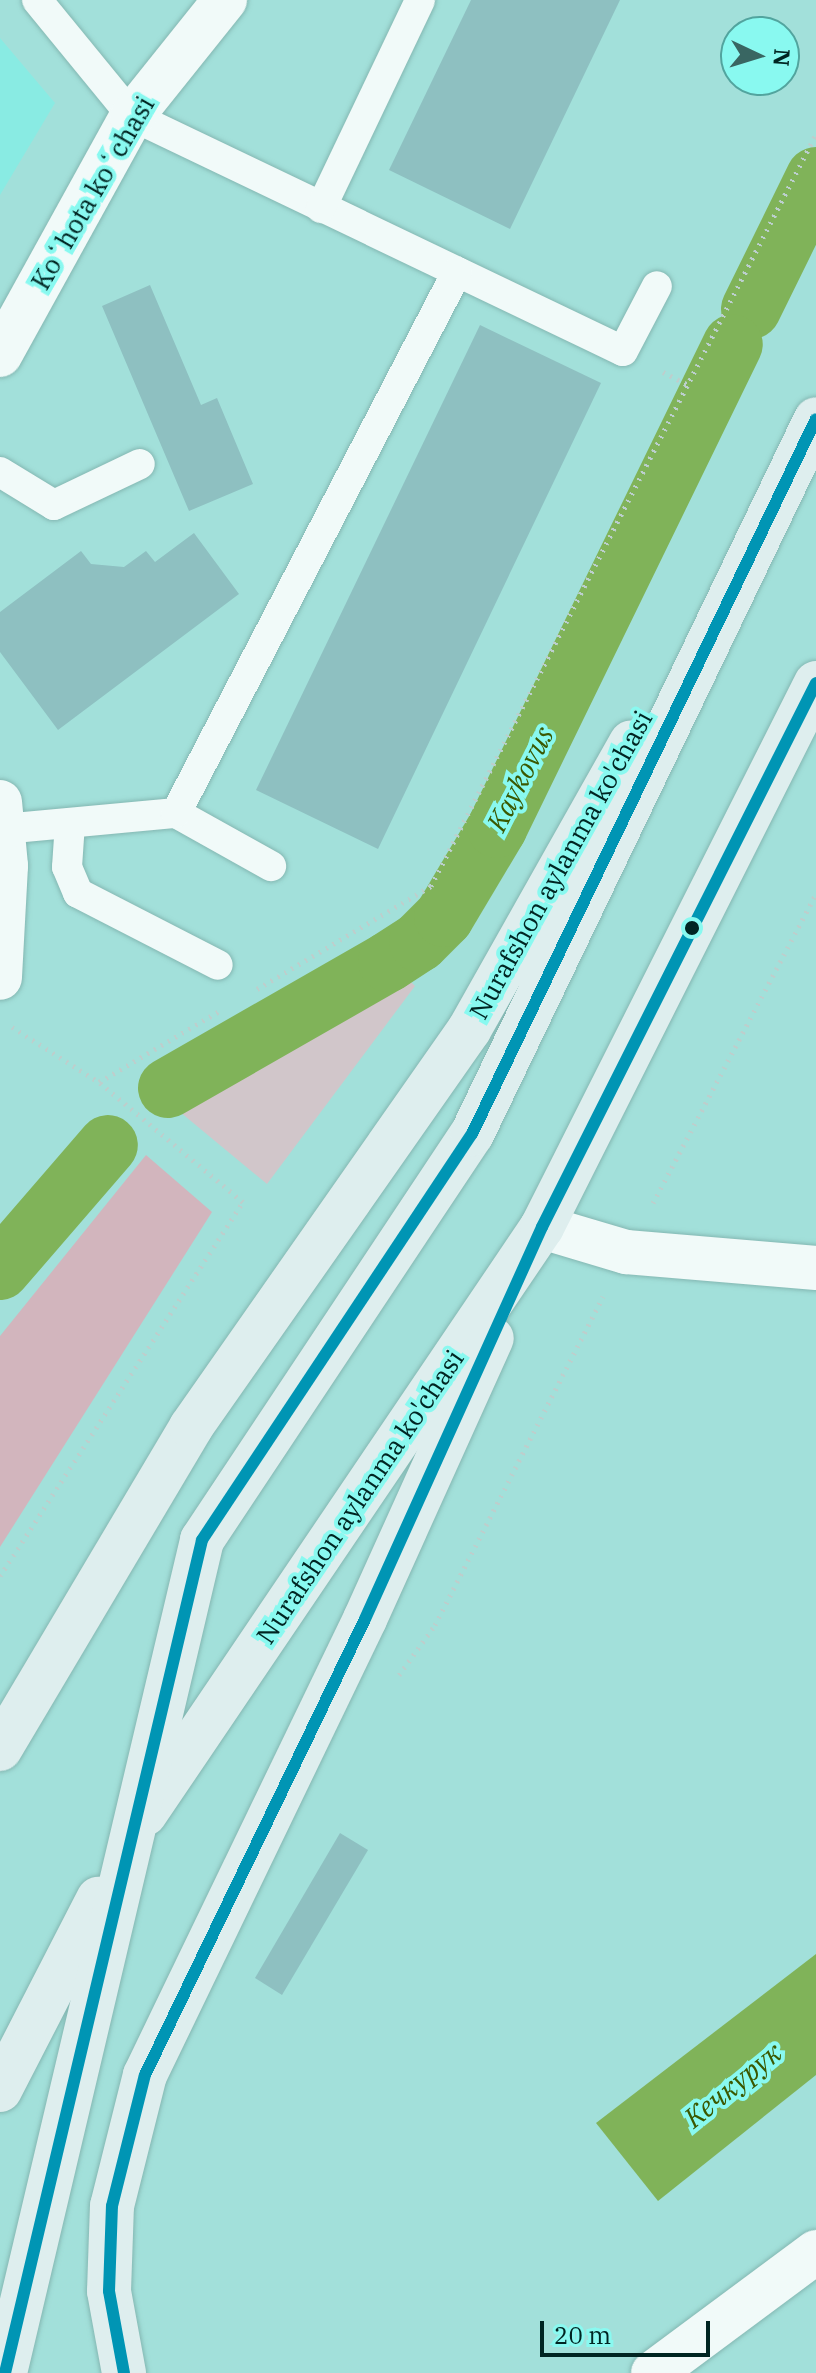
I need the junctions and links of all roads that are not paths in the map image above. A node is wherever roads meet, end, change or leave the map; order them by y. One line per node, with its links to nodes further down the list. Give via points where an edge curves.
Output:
1 (37, 0): 4 (lane)
2 (225, 0): 4 (street, Koʻhota koʻchasi)
3 (420, 0): 5 (lane)
4 (132, 116): 5 (lane); 8 (street, Koʻhota koʻchasi)
5 (321, 208): 6 (lane)
6 (457, 272): 7 (lane, via 623,351); 14 (lane)
7 (657, 286)
8 (0, 355)
9 (816, 412): 22 (main road, Nurafshon aylanma ko'chasi, via 469,1030 191,1427)
10 (816, 419): 23 (main road, via 472,1134 202,1540)
11 (140, 464): 12 (lane, via 54,505)
12 (0, 472)
13 (816, 683): 20 (main road, Nurafshon aylanma ko'chasi)
14 (176, 813): 16 (lane); 17 (lane)
15 (1, 816): 16 (lane); 19 (street, via 6,924)
16 (70, 823): 18 (lane, via 67,867 78,893)
17 (271, 866)
18 (218, 965)
19 (0, 978)
20 (542, 1227): 21 (street, via 626,1252); 23 (main road, Nurafshon aylanma ko'chasi); 27 (main road, via 365,1619 145,2075 112,2206 109,2291)
21 (816, 1268)
22 (0, 1749)
23 (129, 1839): 24 (main road, Nurafshon aylanma ko'chasi); 26 (main road)
24 (0, 2090)
25 (816, 2252): 28 (street)
26 (5, 2373)
27 (124, 2373)
28 (653, 2373)

